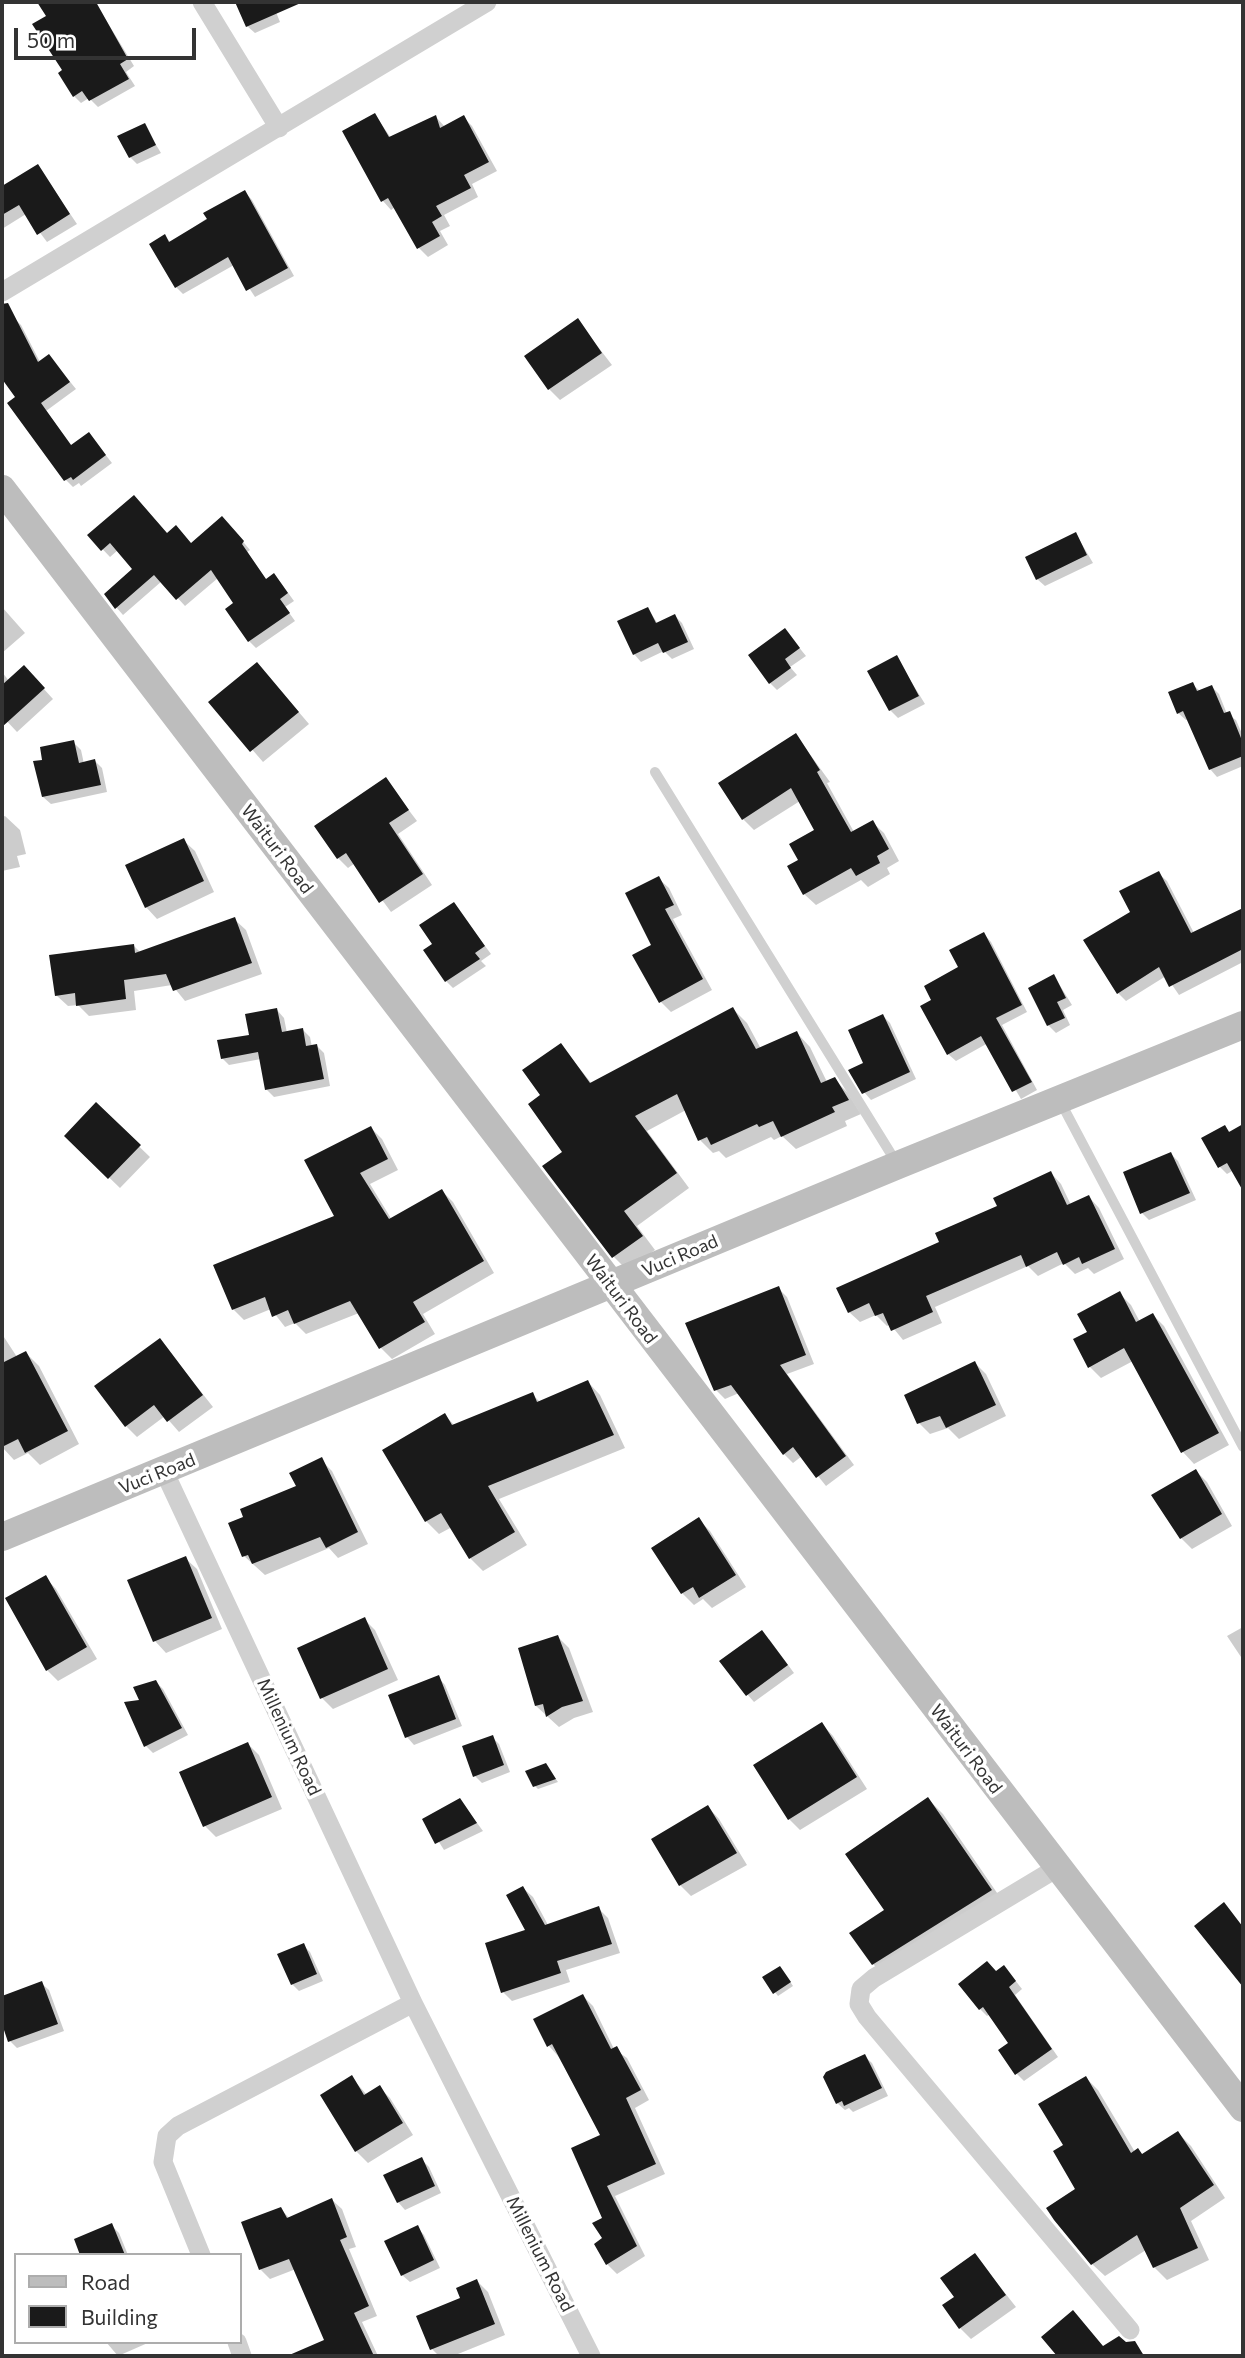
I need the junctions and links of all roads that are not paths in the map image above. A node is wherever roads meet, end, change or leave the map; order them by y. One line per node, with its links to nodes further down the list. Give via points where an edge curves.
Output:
1 (202, 2): 3 (street)
2 (487, 2): 3 (street)
3 (279, 128): 4 (street)
4 (2, 292)
5 (2, 489): 10 (main road, Waituri Road)
6 (655, 772): 9 (lane)
7 (1243, 1026): 8 (main road, Vuci Road)
8 (1060, 1101): 9 (main road, Vuci Road); 11 (lane)
9 (898, 1165): 10 (main road, Vuci Road)
10 (611, 1286): 12 (main road, Vuci Road); 14 (main road, Waituri Road)
11 (1243, 1447)
12 (164, 1471): 13 (main road, Vuci Road); 15 (street, Millenium Road)
13 (2, 1538)
14 (1057, 1868): 16 (main road, Waituri Road); 18 (street, via 874,1978 861,1989 859,2004)
15 (413, 2003): 17 (street, via 178,2126 167,2136 163,2162); 19 (street, Millenium Road)
16 (1243, 2108)
17 (200, 2253)
18 (1130, 2330)
19 (591, 2356)

